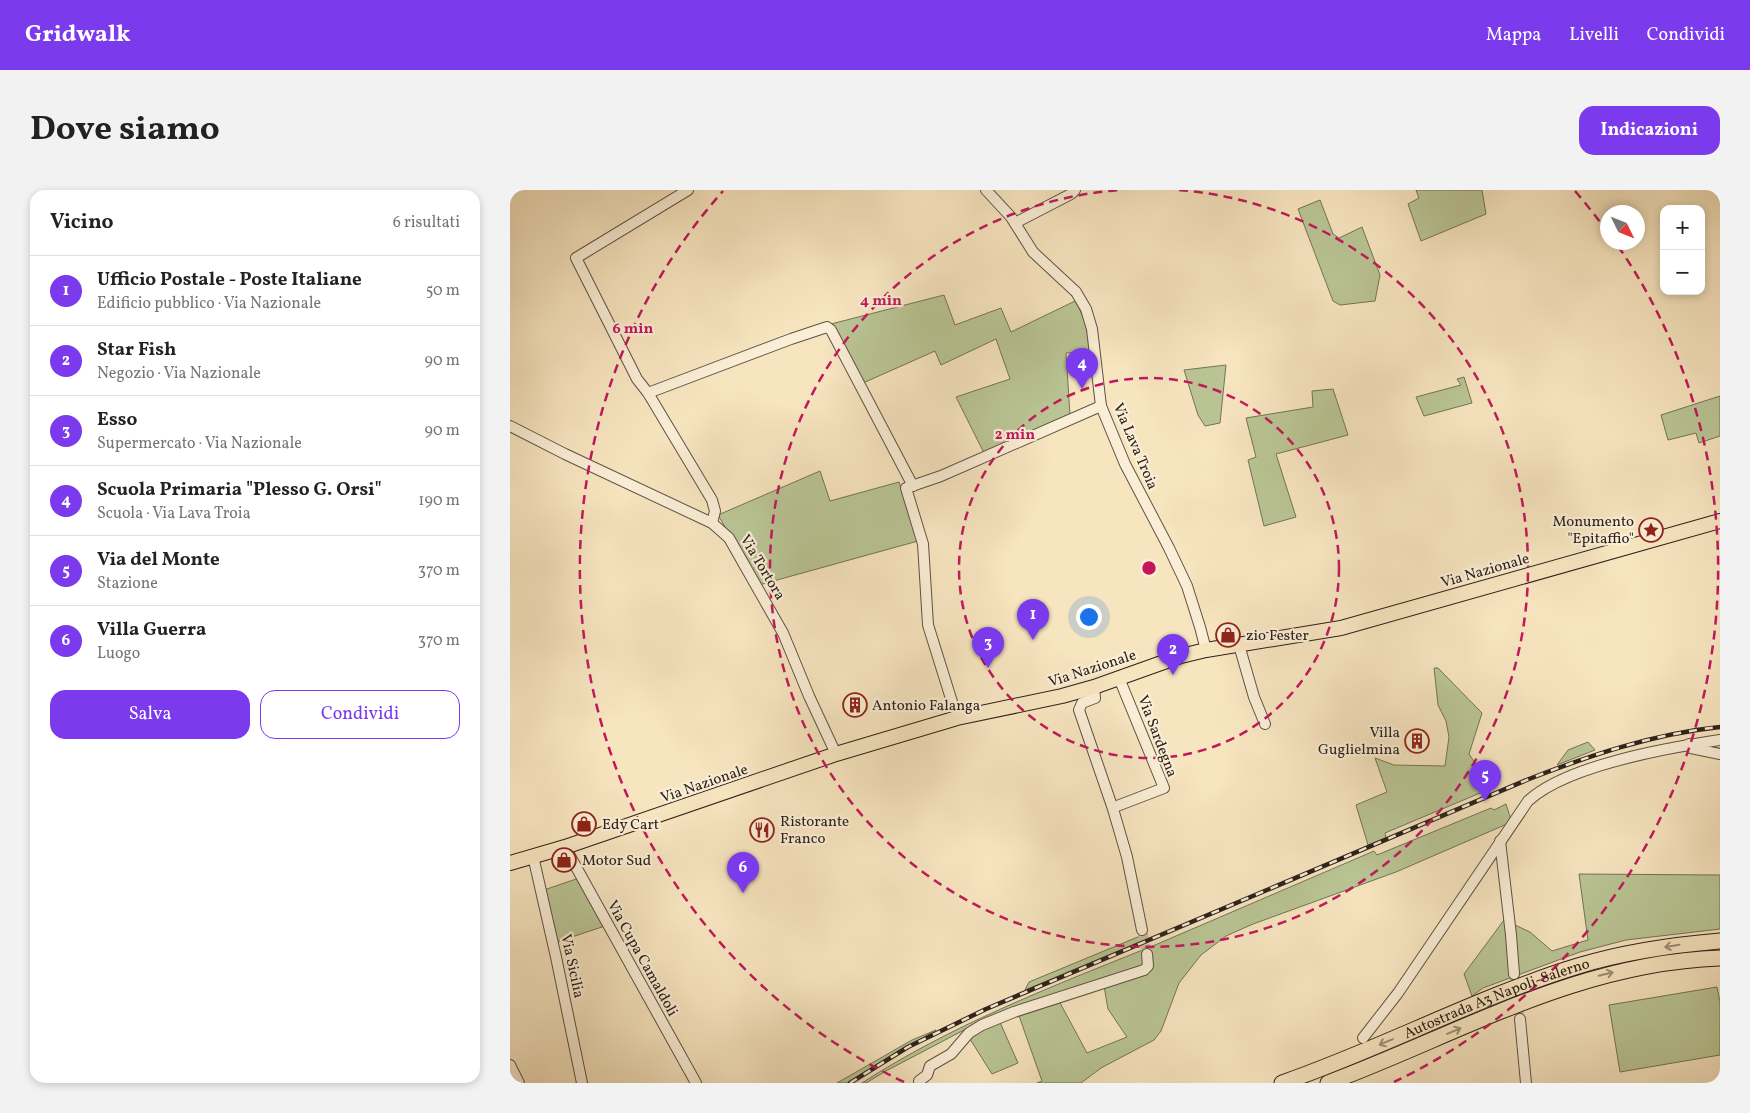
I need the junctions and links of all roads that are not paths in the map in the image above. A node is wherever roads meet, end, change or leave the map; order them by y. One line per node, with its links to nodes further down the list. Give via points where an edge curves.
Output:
1 (688, 190): 5 (street, via 576,258 636,379)
2 (986, 190): 4 (street, Via Lava Troia)
3 (1075, 190): 4 (street)
4 (1015, 223): 6 (street, Via Lava Troia, via 1033,252 1076,292 1086,309 1092,328)
5 (648, 393): 8 (street, via 827,327 832,330); 10 (street, via 712,500 715,511)
6 (1101, 406): 8 (street); 12 (street, Via Lava Troia, via 1124,464 1187,586)
7 (510, 426): 10 (street, Via Tortora)
8 (913, 486): 15 (street, via 906,488 923,544 928,625)
9 (1720, 521): 11 (main road, Via Nazionale, via 1341,628)
10 (712, 524): 19 (street, Via Tortora, via 729,538 776,618)
11 (1239, 645): 12 (main road, Via Nazionale); 16 (street)
12 (1206, 650): 13 (main road, Via Nazionale)
13 (1119, 678): 14 (main road, Via Nazionale); 21 (street, Via Sardegna, via 1164,788)
14 (1094, 687): 15 (main road, Via Nazionale, via 1062,696); 26 (street, via 1096,698 1082,703 1079,710 1127,857)
15 (955, 711): 19 (main road, Via Nazionale)
16 (1265, 724)
17 (1720, 740): 18 (street)
18 (1689, 744): 20 (street, via 1691,748); 22 (street, via 1623,759 1550,785 1528,801)
19 (836, 754): 23 (main road, Via Nazionale)
20 (1720, 754)
21 (1117, 806)
22 (1500, 841): 30 (street); 32 (street, via 1398,993)
23 (565, 847): 24 (main road, Via Nazionale); 37 (street, Via Cupa Camaldoli)
24 (533, 856): 25 (main road, Via Nazionale); 36 (street, Via Sicilia)
25 (510, 863)
26 (1142, 930)
27 (1720, 941): 38 (highway, Autostrada A3 Napoli-Salerno, one-way to 38, via 1641,951 1579,966 1521,986)
28 (1147, 954): 34 (street, via 1148,966 1144,970 1014,1012 969,1032 951,1054 930,1066 927,1076)
29 (1720, 958): 39 (highway, Autostrada A3 Napoli-Salerno, one-way to 29, via 1529,1000 1598,976 1685,959)
30 (1514, 974)
31 (1520, 1019): 40 (street)
32 (1363, 1038)
33 (510, 1065): 35 (street)
34 (919, 1081)
35 (519, 1083)
36 (582, 1083)
37 (696, 1083)
38 (1282, 1083)
39 (1328, 1083)
40 (1526, 1083)

